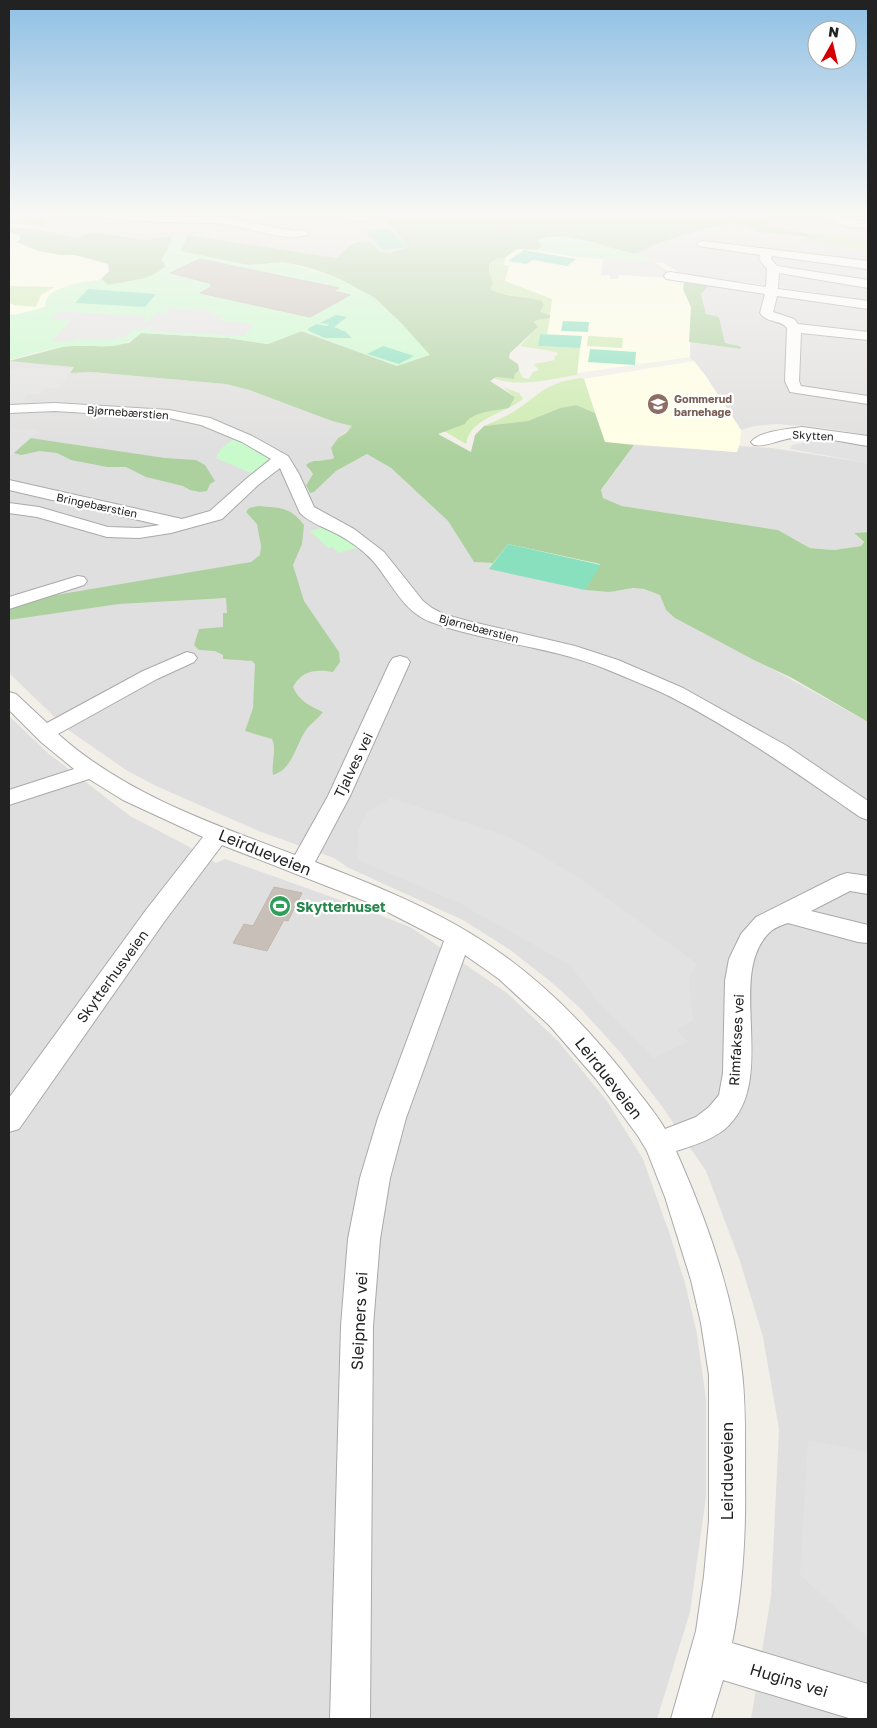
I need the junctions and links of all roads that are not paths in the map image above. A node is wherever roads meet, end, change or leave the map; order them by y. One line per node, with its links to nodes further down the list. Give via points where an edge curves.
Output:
1 (772, 294): 4 (street, via 766,313 789,322)
2 (784, 294): 3 (street)
3 (868, 305)
4 (794, 328): 5 (street); 6 (street, via 794,389 837,400)
5 (868, 336)
6 (868, 400)
7 (9, 409): 10 (street, Bjørnebærstien, via 63,407 186,417 218,425)
8 (868, 441): 9 (street, Skytten, via 802,432 781,434)
9 (759, 442)
10 (282, 459): 13 (street, Bringebærstien, via 216,515); 22 (street, Bjørnebærstien, via 306,510 348,533 378,556 425,612 464,626 603,661 676,692 779,752)
11 (9, 485): 13 (street, Bringebærstien)
12 (9, 508): 13 (street, Bringebærstien, via 30,510 96,530 122,534)
13 (185, 525)
14 (78, 582): 15 (street)
15 (9, 602)
16 (187, 658): 19 (street)
17 (400, 662): 24 (street, Tjalves vei, via 339,796)
18 (9, 698): 19 (street, Leirdueveien)
19 (45, 733): 20 (street, Leirdueveien)
20 (91, 771): 21 (street); 23 (street, Leirdueveien)
21 (9, 798)
22 (868, 812)
23 (218, 834): 24 (street, Leirdueveien); 29 (street, Skytterhusveien)
24 (301, 866): 28 (street, Leirdueveien, via 418,916)
25 (868, 885): 26 (street, Rimfakses vei, via 847,882)
26 (786, 913): 27 (street); 30 (street, Rimfakses vei, via 763,924 753,935 742,958 737,1069 734,1093 727,1107 711,1123)
27 (868, 934)
28 (458, 938): 30 (street, Leirdueveien, via 512,974 553,1010 604,1067); 33 (street, Sleipners vei, via 392,1118 375,1178 364,1240 357,1326)
29 (9, 1120)
30 (658, 1144): 31 (street, Leirdueveien, via 704,1264 726,1370 727,1522 723,1575)
31 (709, 1656): 32 (street, Hugins vei); 34 (street, Leirdueveien)
32 (868, 1704)
33 (350, 1719)
34 (691, 1719)

